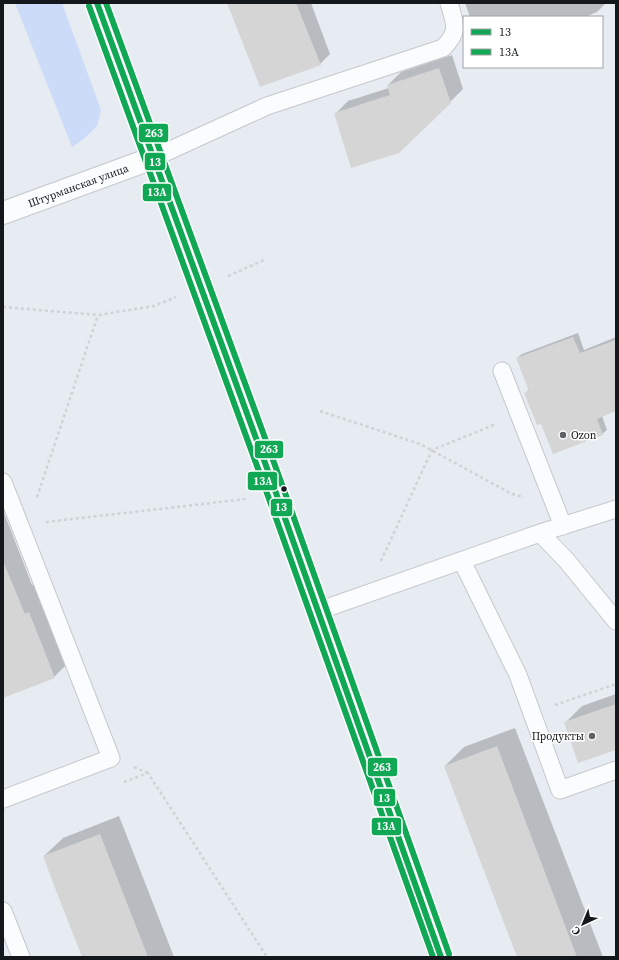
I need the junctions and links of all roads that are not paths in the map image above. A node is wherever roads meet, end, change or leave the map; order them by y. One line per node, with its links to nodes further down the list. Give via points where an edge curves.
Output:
1 (96, 3): 3 (street)
2 (449, 3): 3 (lane, via 456,25 453,38 443,48 267,106)
3 (153, 158): 4 (street, Штурманская улица); 11 (street)
4 (3, 214)
5 (502, 371): 8 (lane)
6 (3, 482): 14 (lane, via 111,758)
7 (616, 509): 8 (lane)
8 (563, 526): 9 (lane)
9 (540, 533): 10 (lane); 12 (lane, via 567,561)
10 (462, 561): 11 (lane); 13 (lane, via 518,675 560,790)
11 (318, 611): 17 (street)
12 (616, 621)
13 (616, 770)
14 (3, 799)
15 (3, 911): 16 (lane)
16 (21, 957)
17 (441, 957)

